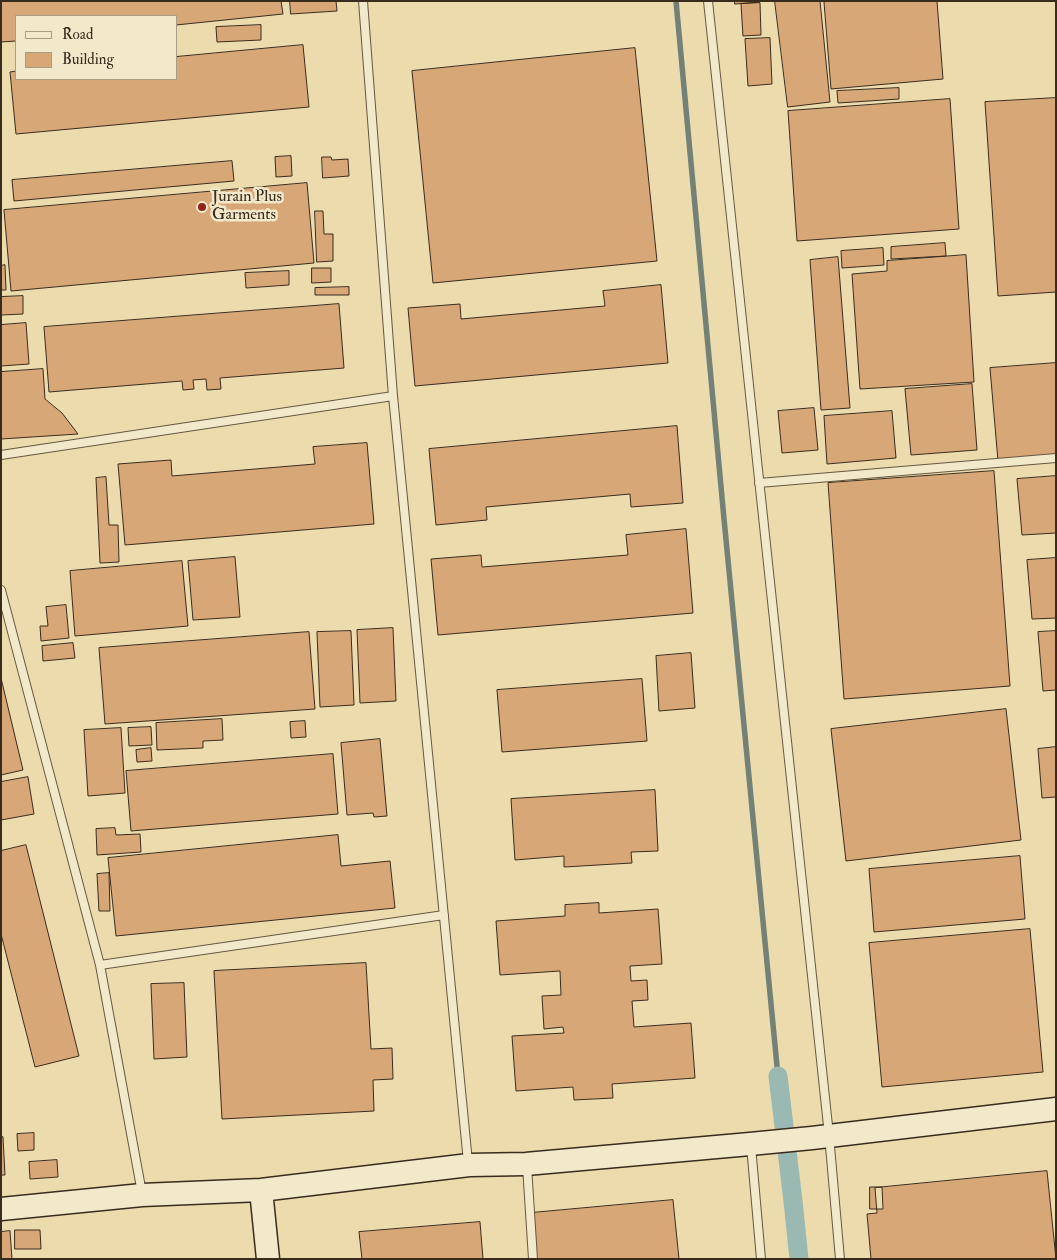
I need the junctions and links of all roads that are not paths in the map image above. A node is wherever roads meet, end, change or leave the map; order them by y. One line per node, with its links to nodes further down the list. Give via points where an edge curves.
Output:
1 (362, 1): 3 (lane)
2 (708, 1): 6 (lane)
3 (393, 396): 4 (lane); 8 (lane)
4 (1, 456)
5 (1056, 458): 6 (lane)
6 (759, 483): 11 (lane)
7 (1, 590): 9 (lane)
8 (444, 915): 9 (lane); 14 (lane)
9 (100, 964): 16 (lane)
10 (1056, 1109): 11 (street)
11 (820, 1136): 12 (street); 21 (lane)
12 (750, 1144): 13 (street); 20 (lane)
13 (526, 1164): 14 (street); 19 (lane)
14 (468, 1165): 15 (street)
15 (261, 1190): 16 (street); 18 (street)
16 (142, 1195): 17 (street)
17 (1, 1209)
18 (268, 1259)
19 (533, 1259)
20 (761, 1259)
21 (840, 1259)

